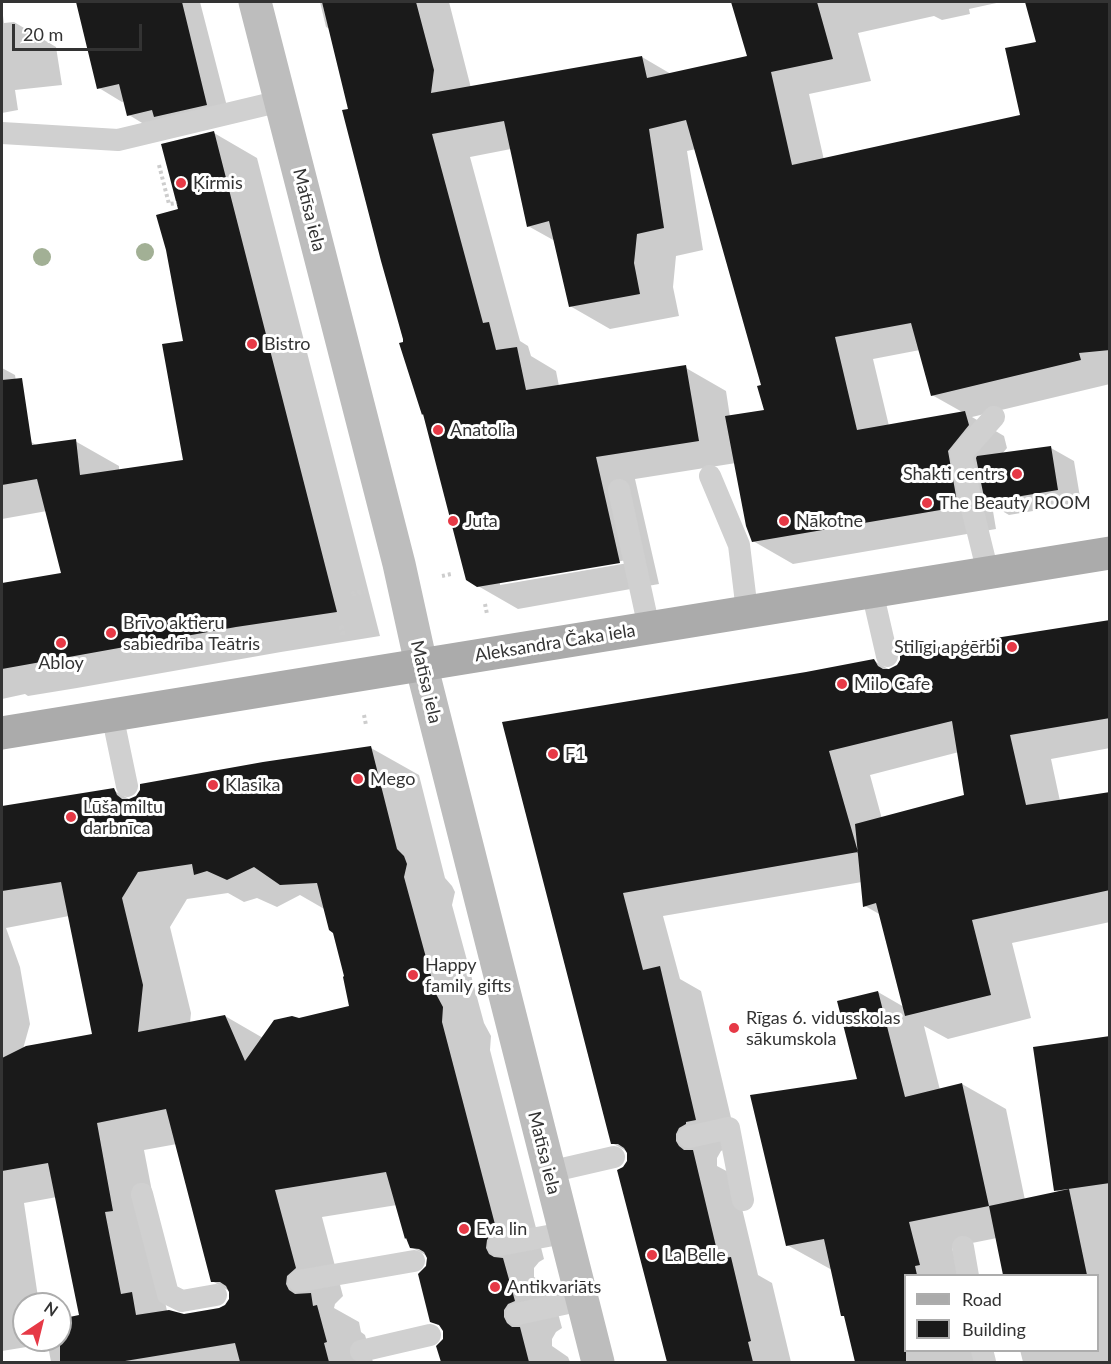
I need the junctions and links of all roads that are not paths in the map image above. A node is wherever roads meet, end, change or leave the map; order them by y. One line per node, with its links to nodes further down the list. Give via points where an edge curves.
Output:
1 (255, 2): 2 (street, Matīsa iela)
2 (281, 101): 3 (lane, via 118,140); 13 (street, Matīsa iela)
3 (2, 133)
4 (994, 417): 8 (lane, via 961,454)
5 (711, 476): 10 (lane, via 739,545)
6 (619, 490): 11 (lane)
7 (1110, 553): 8 (main road, Aleksandra Čaka iela)
8 (988, 573): 9 (main road, Aleksandra Čaka iela)
9 (872, 591): 10 (main road, Aleksandra Čaka iela); 12 (lane)
10 (747, 611): 11 (main road, Aleksandra Čaka iela)
11 (649, 628): 13 (main road, Aleksandra Čaka iela)
12 (887, 656)
13 (421, 664): 14 (main road, Aleksandra Čaka iela); 19 (street, Matīsa iela)
14 (112, 714): 15 (main road, Aleksandra Čaka iela); 16 (lane)
15 (2, 733)
16 (127, 786)
17 (690, 1137): 21 (lane, via 729,1128)
18 (614, 1157): 19 (lane)
19 (549, 1172): 22 (street, Matīsa iela)
20 (142, 1194): 28 (lane, via 168,1294 182,1301)
21 (743, 1200)
22 (564, 1233): 23 (lane); 29 (street, Matīsa iela)
23 (499, 1245)
24 (963, 1247): 26 (lane)
25 (414, 1261): 27 (lane)
26 (968, 1274)
27 (299, 1281)
28 (216, 1295)
29 (582, 1300): 30 (lane); 33 (street, Matīsa iela)
30 (517, 1314)
31 (430, 1335): 32 (lane)
32 (361, 1352)
33 (598, 1362)

